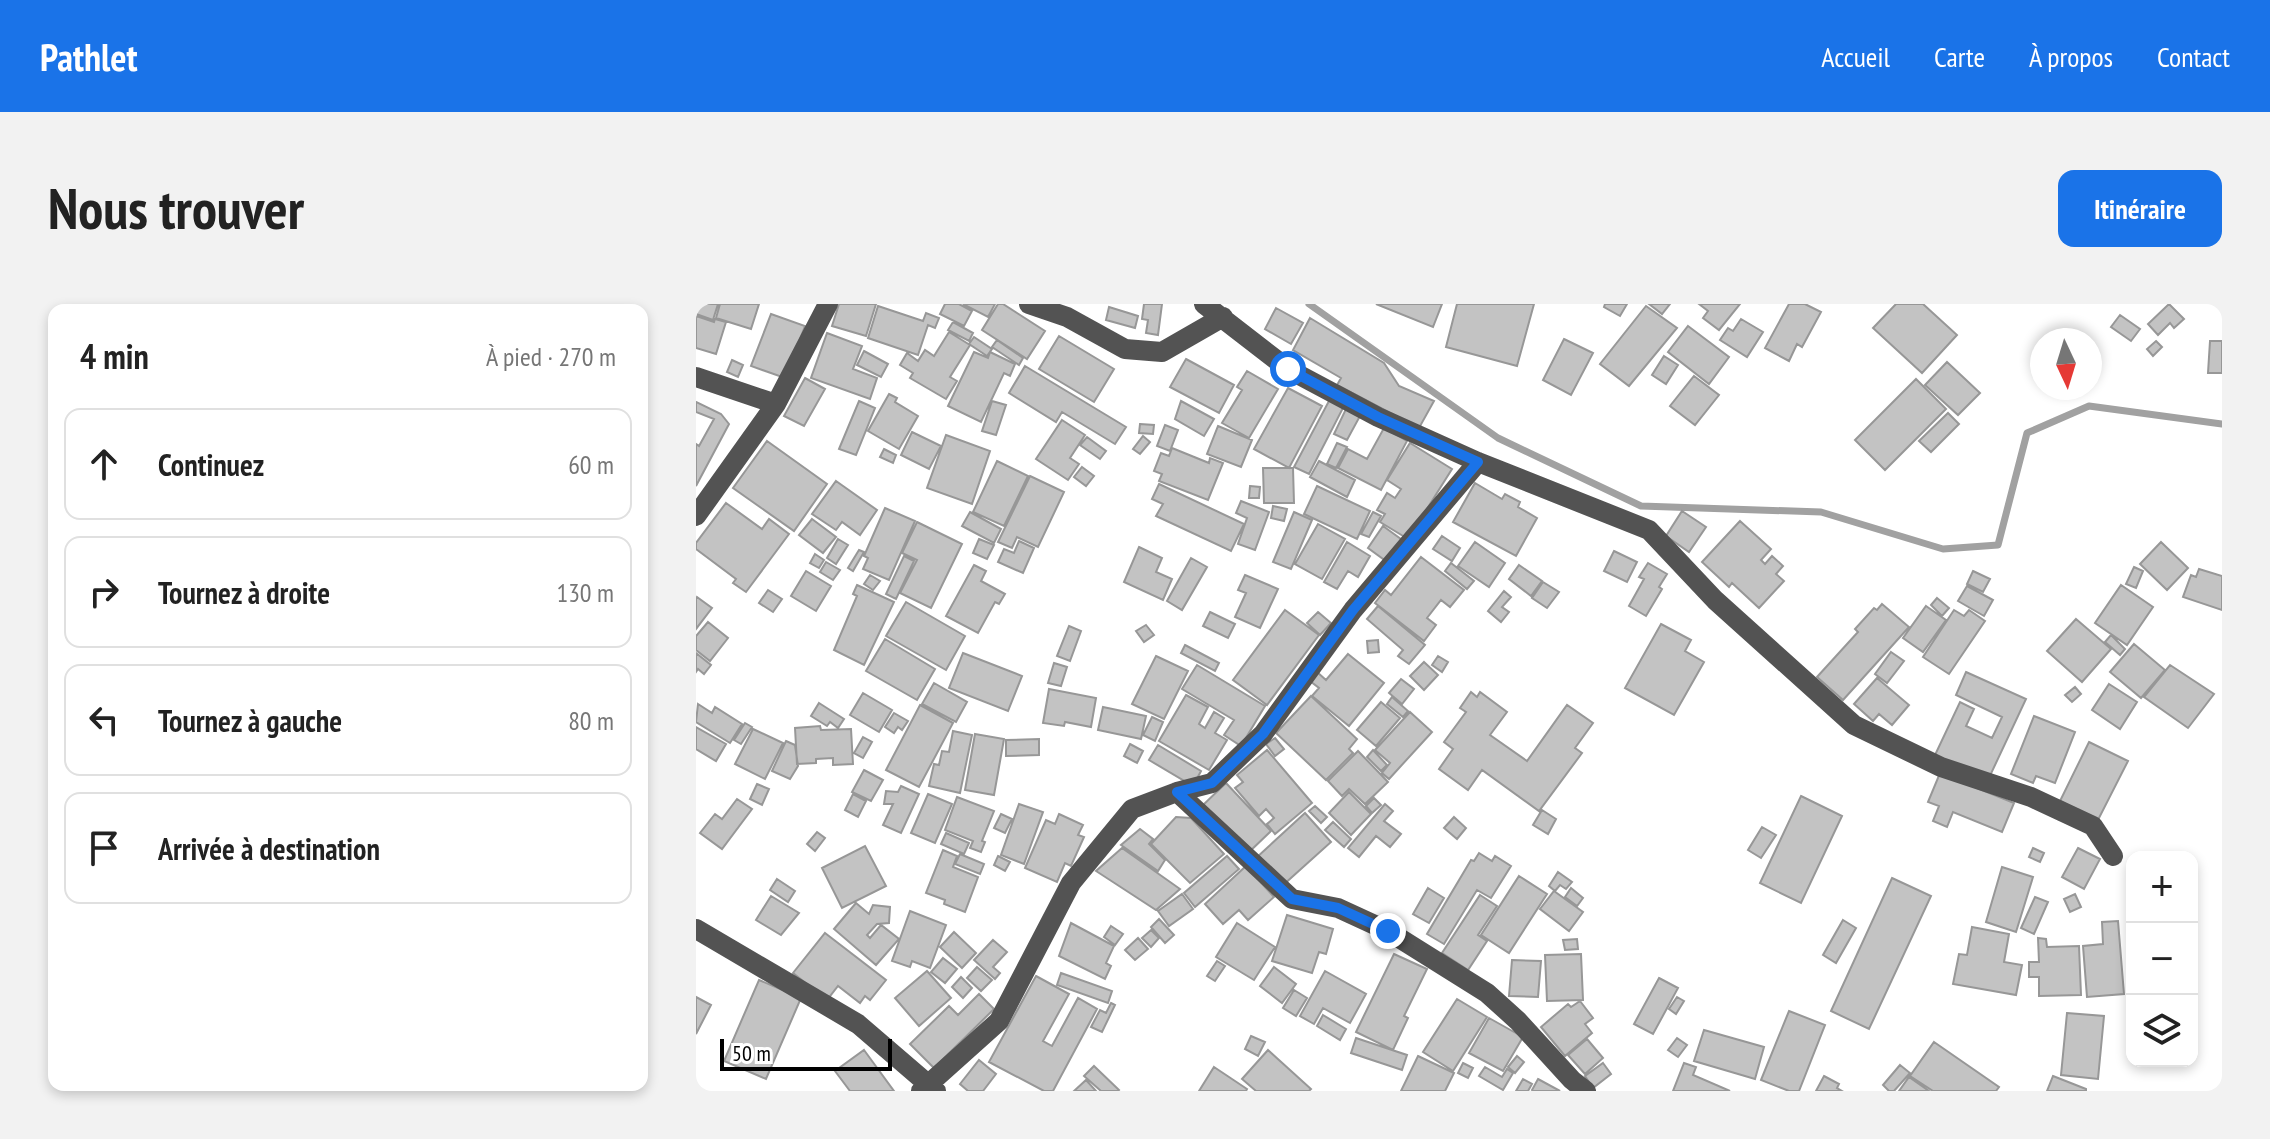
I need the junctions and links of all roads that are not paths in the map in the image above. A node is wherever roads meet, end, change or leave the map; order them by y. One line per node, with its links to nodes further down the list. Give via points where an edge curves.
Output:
1 (828, 304): 6 (street)
2 (1029, 304): 4 (street, via 1067,317 1125,349 1162,352)
3 (1204, 304): 4 (street)
4 (1223, 317): 7 (street, via 1288,369)
5 (696, 377): 6 (street)
6 (776, 404): 8 (street)
7 (1478, 462): 9 (street, via 1353,610 1263,734 1212,783); 10 (street, via 1649,530 1715,600 1854,725 1941,767 2031,797 2093,826)
8 (696, 516)
9 (1177, 792): 12 (street, via 1132,809 1071,883 999,1021); 13 (street, via 1292,899 1338,908 1388,931 1487,993)
10 (2113, 856)
11 (696, 929): 12 (street, via 858,1024)
12 (928, 1089)
13 (1586, 1091)

